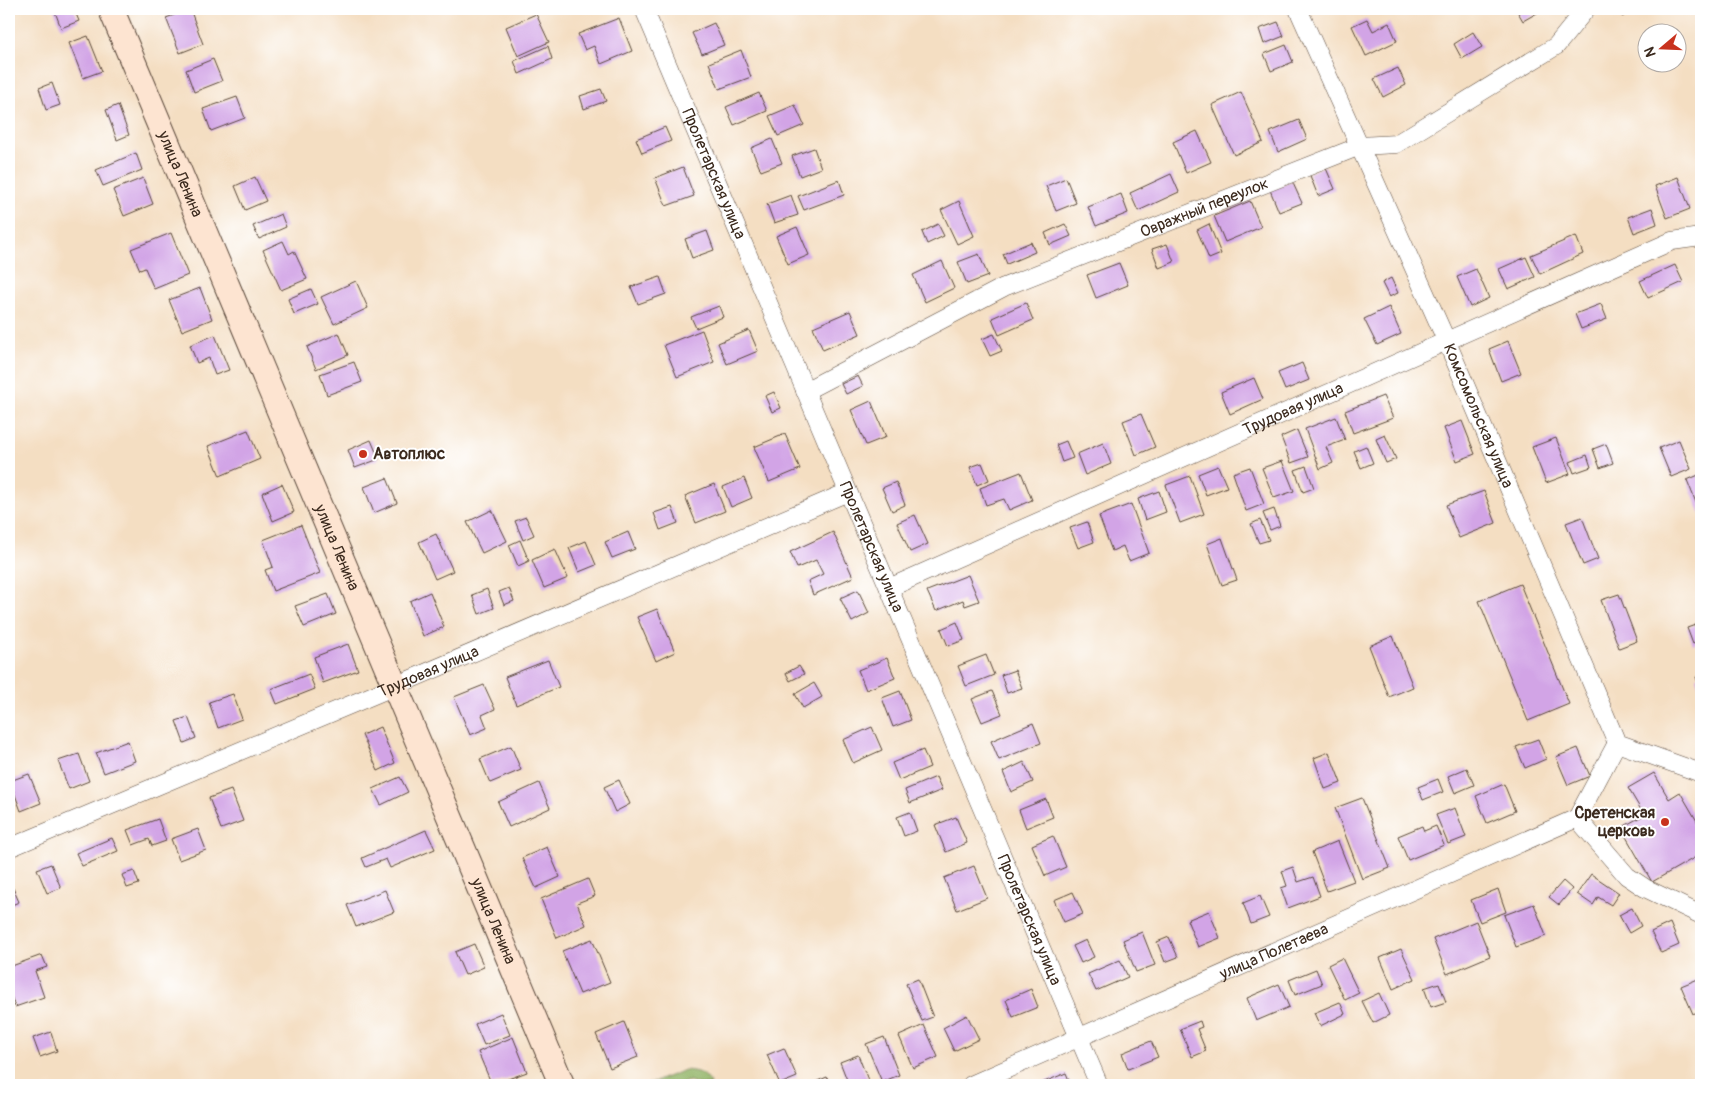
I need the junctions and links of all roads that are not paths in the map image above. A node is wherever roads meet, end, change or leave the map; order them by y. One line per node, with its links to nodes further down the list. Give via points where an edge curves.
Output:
1 (111, 9): 11 (street, улица Ленина)
2 (644, 9): 8 (street, Пролетарская улица)
3 (1298, 9): 5 (street, Комсомольская улица)
4 (1586, 9): 5 (street, Овражный переулок, via 1556,46 1396,144)
5 (1360, 146): 7 (street, Комсомольская улица); 8 (street, Овражный переулок, via 1004,287)
6 (1701, 237): 7 (street, Трудовая улица, via 1672,241)
7 (1447, 342): 10 (street, Трудовая улица); 12 (street, Комсомольская улица)
8 (805, 391): 9 (street, Пролетарская улица)
9 (848, 492): 10 (street, Пролетарская улица); 11 (street, Трудовая улица)
10 (888, 588): 17 (street, Пролетарская улица)
11 (395, 686): 15 (street, Трудовая улица); 18 (street, улица Ленина)
12 (1617, 744): 13 (street); 14 (street)
13 (1701, 773)
14 (1577, 818): 16 (street, via 1627,876); 17 (street, улица Полетаева)
15 (9, 848)
16 (1701, 915)
17 (1078, 1037): 19 (street, улица Полетаева); 20 (street, Пролетарская улица)
18 (562, 1085)
19 (971, 1085)
20 (1098, 1085)

